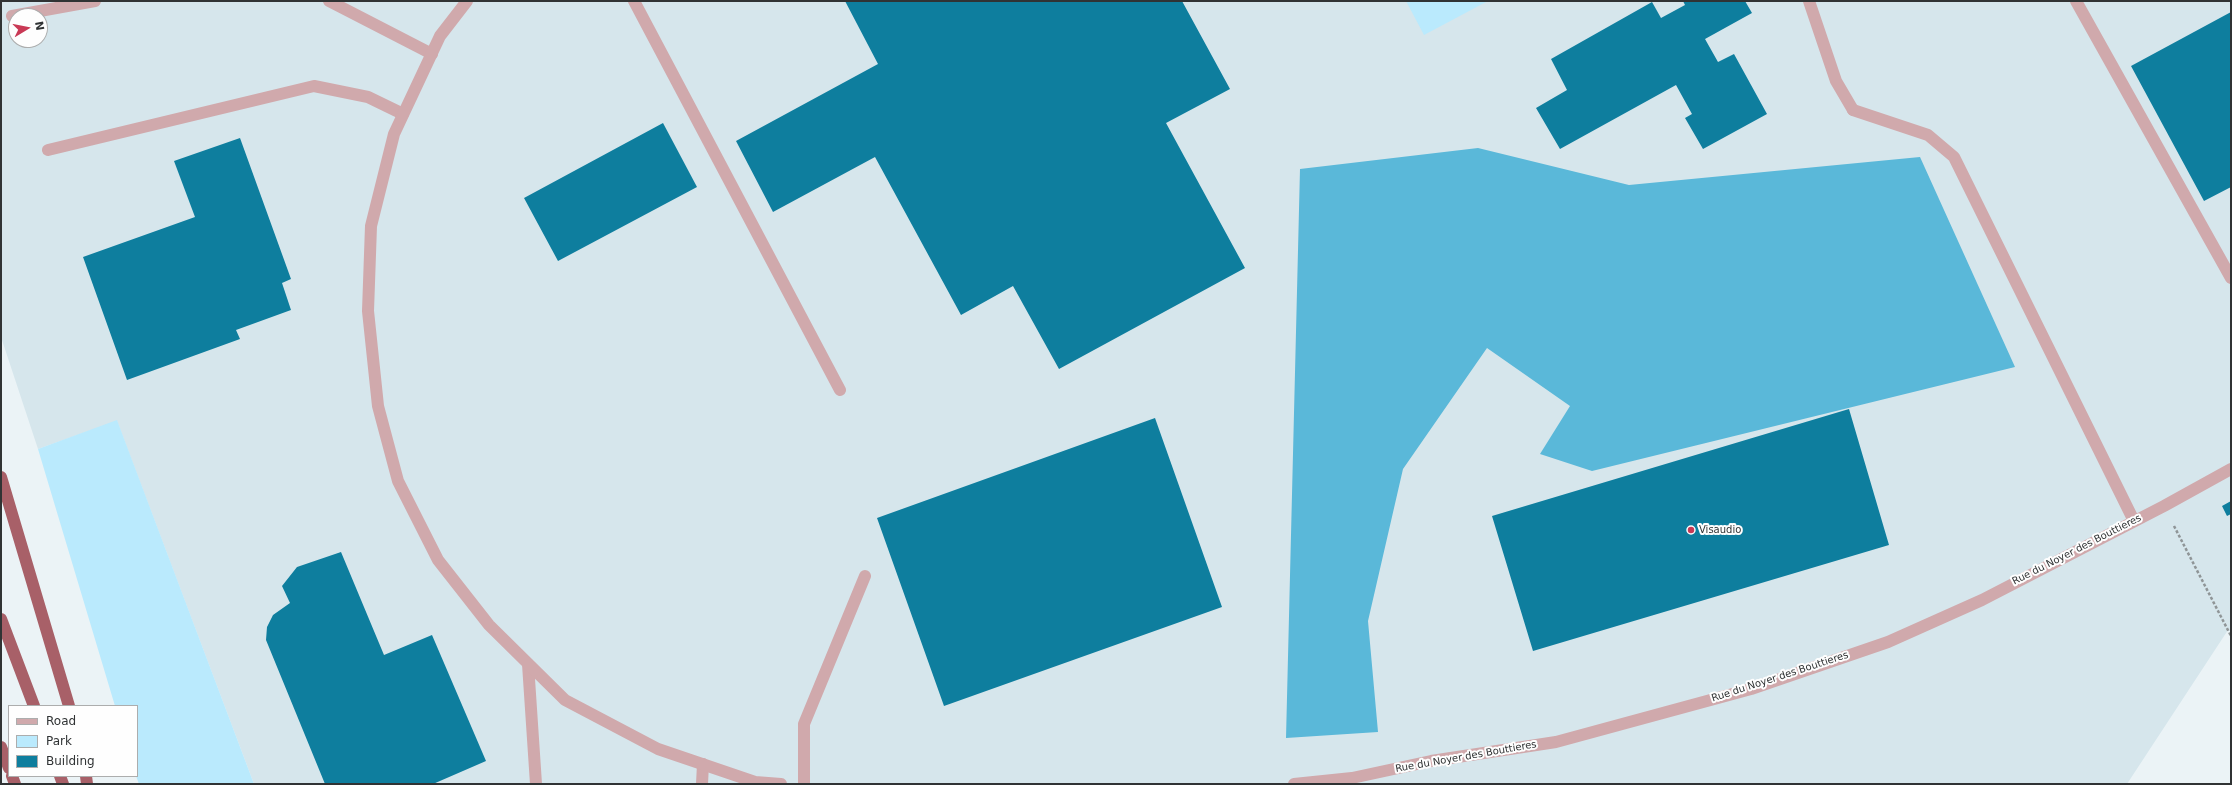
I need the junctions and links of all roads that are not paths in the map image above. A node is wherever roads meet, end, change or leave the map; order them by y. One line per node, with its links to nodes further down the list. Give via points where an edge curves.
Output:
1 (95, 1): 7 (street)
2 (329, 1): 8 (street)
3 (467, 1): 8 (street, via 440,36)
4 (634, 1): 12 (street)
5 (1809, 1): 15 (street, via 1836,81 1853,110 1928,135 1954,158)
6 (2076, 1): 11 (street)
7 (48, 9)
8 (432, 54): 9 (street)
9 (403, 114): 10 (street, via 368,97 314,86); 18 (street, via 394,134 370,226 368,311 378,406 398,481 438,560 489,626)
10 (48, 150)
11 (2231, 278)
12 (840, 390)
13 (2231, 469): 15 (street, Rue du Noyer des Bouttieres)
14 (1, 477): 20 (highway)
15 (2134, 521): 28 (street, Rue du Noyer des Bouttieres, via 1982,600 1888,642 1752,689 1556,742 1431,761 1352,778)
16 (865, 576): 27 (street, via 804,724)
17 (1, 619): 19 (highway)
18 (528, 664): 22 (street, via 565,700 658,748); 24 (street)
19 (34, 705)
20 (69, 705)
21 (1, 747): 23 (highway)
22 (704, 764): 25 (street); 26 (street, via 755,782)
23 (8, 765)
24 (536, 784)
25 (702, 784)
26 (781, 784)
27 (804, 784)
28 (1294, 784)

